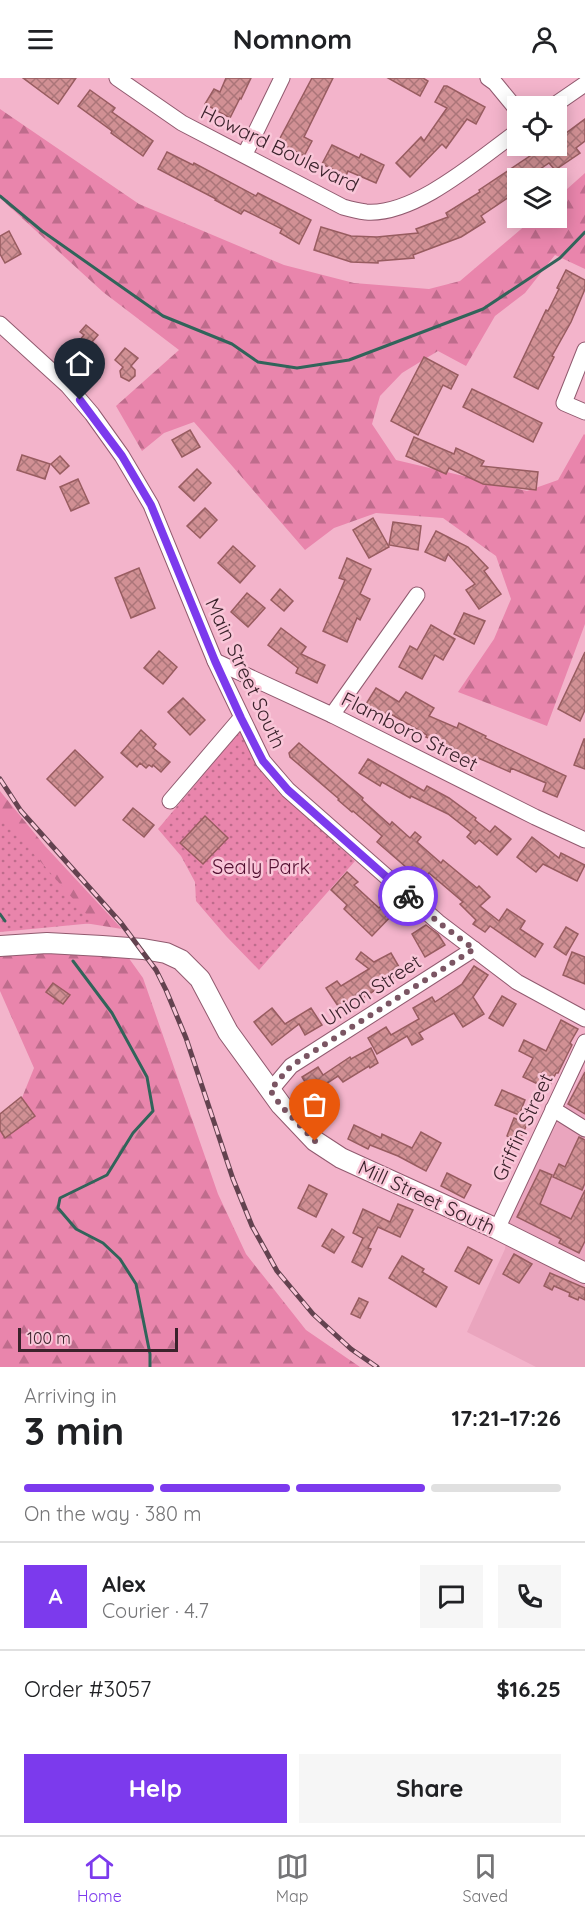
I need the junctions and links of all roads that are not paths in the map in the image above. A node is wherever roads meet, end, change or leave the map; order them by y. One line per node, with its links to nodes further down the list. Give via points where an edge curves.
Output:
1 (282, 78): 8 (street)
2 (488, 78): 6 (street)
3 (120, 79): 8 (street, Howard Boulevard, via 182,123)
4 (585, 84): 5 (street)
5 (567, 96)
6 (507, 98)
7 (507, 139): 8 (street, Howard Boulevard, via 433,192 400,207 367,212 343,207)
8 (245, 154)
9 (0, 324): 13 (street, Main Street South, via 68,386 122,456 151,505)
10 (585, 350): 11 (street, via 564,402)
11 (585, 412)
12 (417, 595): 14 (street)
13 (215, 661): 14 (street, Flamboro Street); 15 (street, Main Street South)
14 (332, 715): 17 (street, Flamboro Street)
15 (241, 718): 16 (street); 19 (street, Main Street South, via 263,761 288,790)
16 (170, 801)
17 (585, 840)
18 (0, 946): 23 (main road, Mill Street South, via 47,943 143,949 181,960 200,979 228,1032)
19 (474, 949): 20 (street, Main Street South, via 517,982); 22 (street, Union Street)
20 (585, 1019)
21 (585, 1042): 25 (street, Griffin Street)
22 (291, 1066): 23 (street, Union Street); 24 (street, Union Street)
23 (258, 1074): 24 (main road, Mill Street South)
24 (270, 1090): 27 (main road, Mill Street South, via 315,1141 341,1158)
25 (553, 1109): 26 (street); 27 (street, Griffin Street)
26 (585, 1129)
27 (497, 1229): 28 (main road, Mill Street South)
28 (585, 1273)

